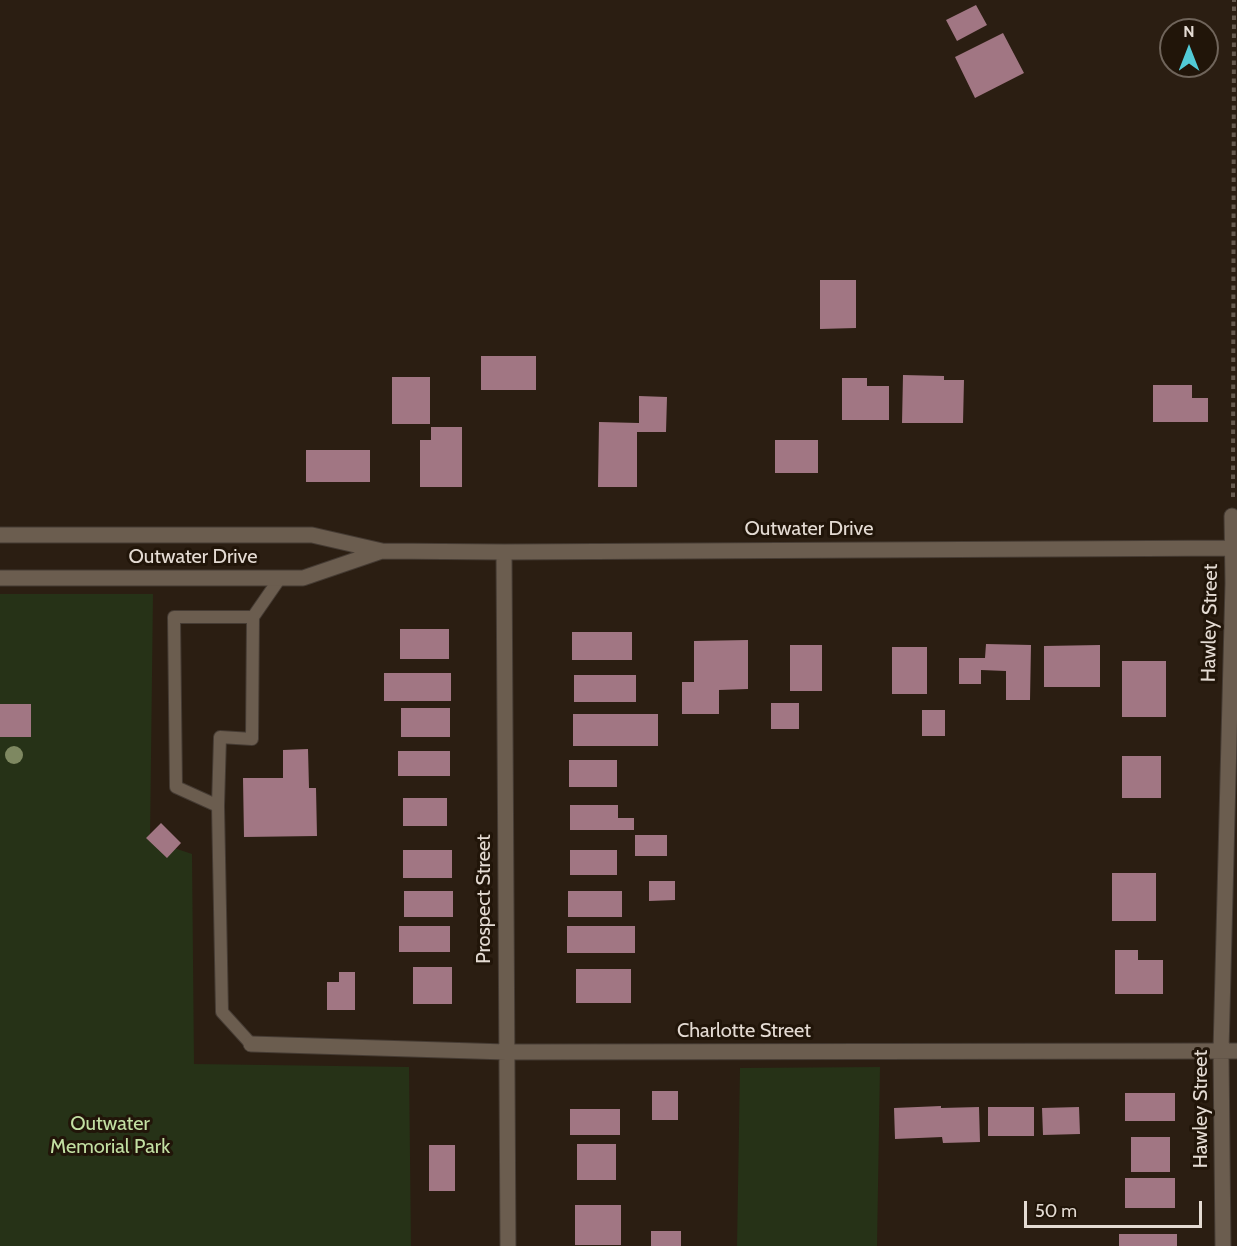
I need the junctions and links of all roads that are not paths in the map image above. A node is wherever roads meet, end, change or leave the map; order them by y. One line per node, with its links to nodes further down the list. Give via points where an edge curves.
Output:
1 (1233, 516): 3 (street, Hawley Street)
2 (0, 535): 4 (street, Outwater Drive, via 312,535)
3 (1235, 548): 5 (street, Outwater Drive); 8 (street, Hawley Street)
4 (382, 551): 5 (street, Outwater Drive); 7 (street, Outwater Drive, via 303,578)
5 (504, 552): 13 (street, Prospect Street)
6 (0, 578): 7 (street, Outwater Drive)
7 (280, 578): 9 (lane)
8 (1235, 583): 14 (street, Hawley Street)
9 (253, 617): 10 (lane, via 252,739 220,737); 10 (lane, via 174,617 176,787)
10 (218, 806): 11 (lane, via 222,1012)
11 (251, 1044): 13 (street, Charlotte Street)
12 (1237, 1051): 14 (street, Charlotte Street)
13 (506, 1052): 14 (street, Charlotte Street); 15 (street, Prospect Street)
14 (1221, 1052): 16 (street, Hawley Street)
15 (508, 1246)
16 (1223, 1246)

